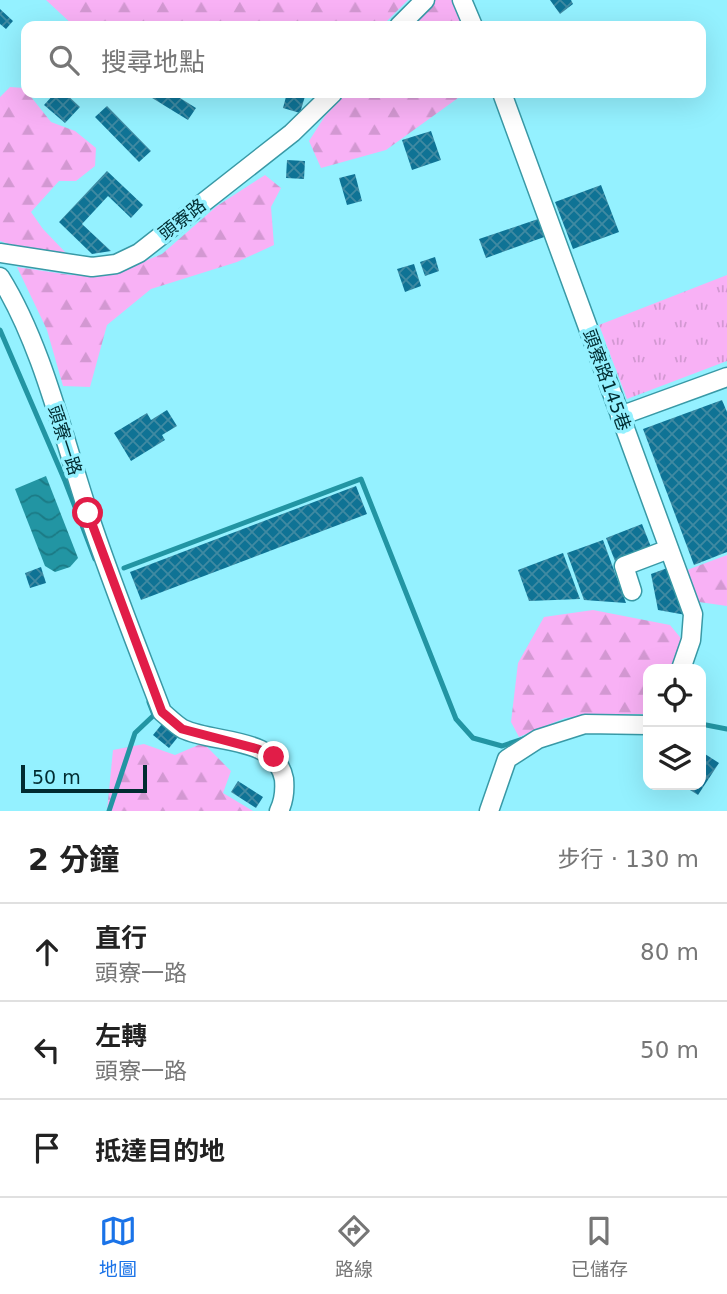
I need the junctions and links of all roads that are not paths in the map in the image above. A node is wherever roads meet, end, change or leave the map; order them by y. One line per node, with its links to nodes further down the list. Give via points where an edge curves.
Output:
1 (425, 0): 3 (street)
2 (462, 0): 4 (street)
3 (404, 21)
4 (472, 21)
5 (328, 98): 7 (street, 頭寮路, via 292,133 139,253 116,264 92,267)
6 (504, 98): 10 (street, 頭寮路145巷)
7 (0, 253)
8 (0, 277): 15 (street, 頭寮一路, via 29,335 88,513 162,712 182,729 274,757 285,789)
9 (727, 377): 10 (street)
10 (620, 416): 11 (street, 頭寮路145巷)
11 (669, 548): 12 (street, via 624,566); 13 (street, 頭寮路145巷, via 693,614)
12 (632, 591)
13 (683, 664)
14 (643, 725): 16 (street, via 586,724 538,739 507,759)
15 (279, 811)
16 (489, 811)

